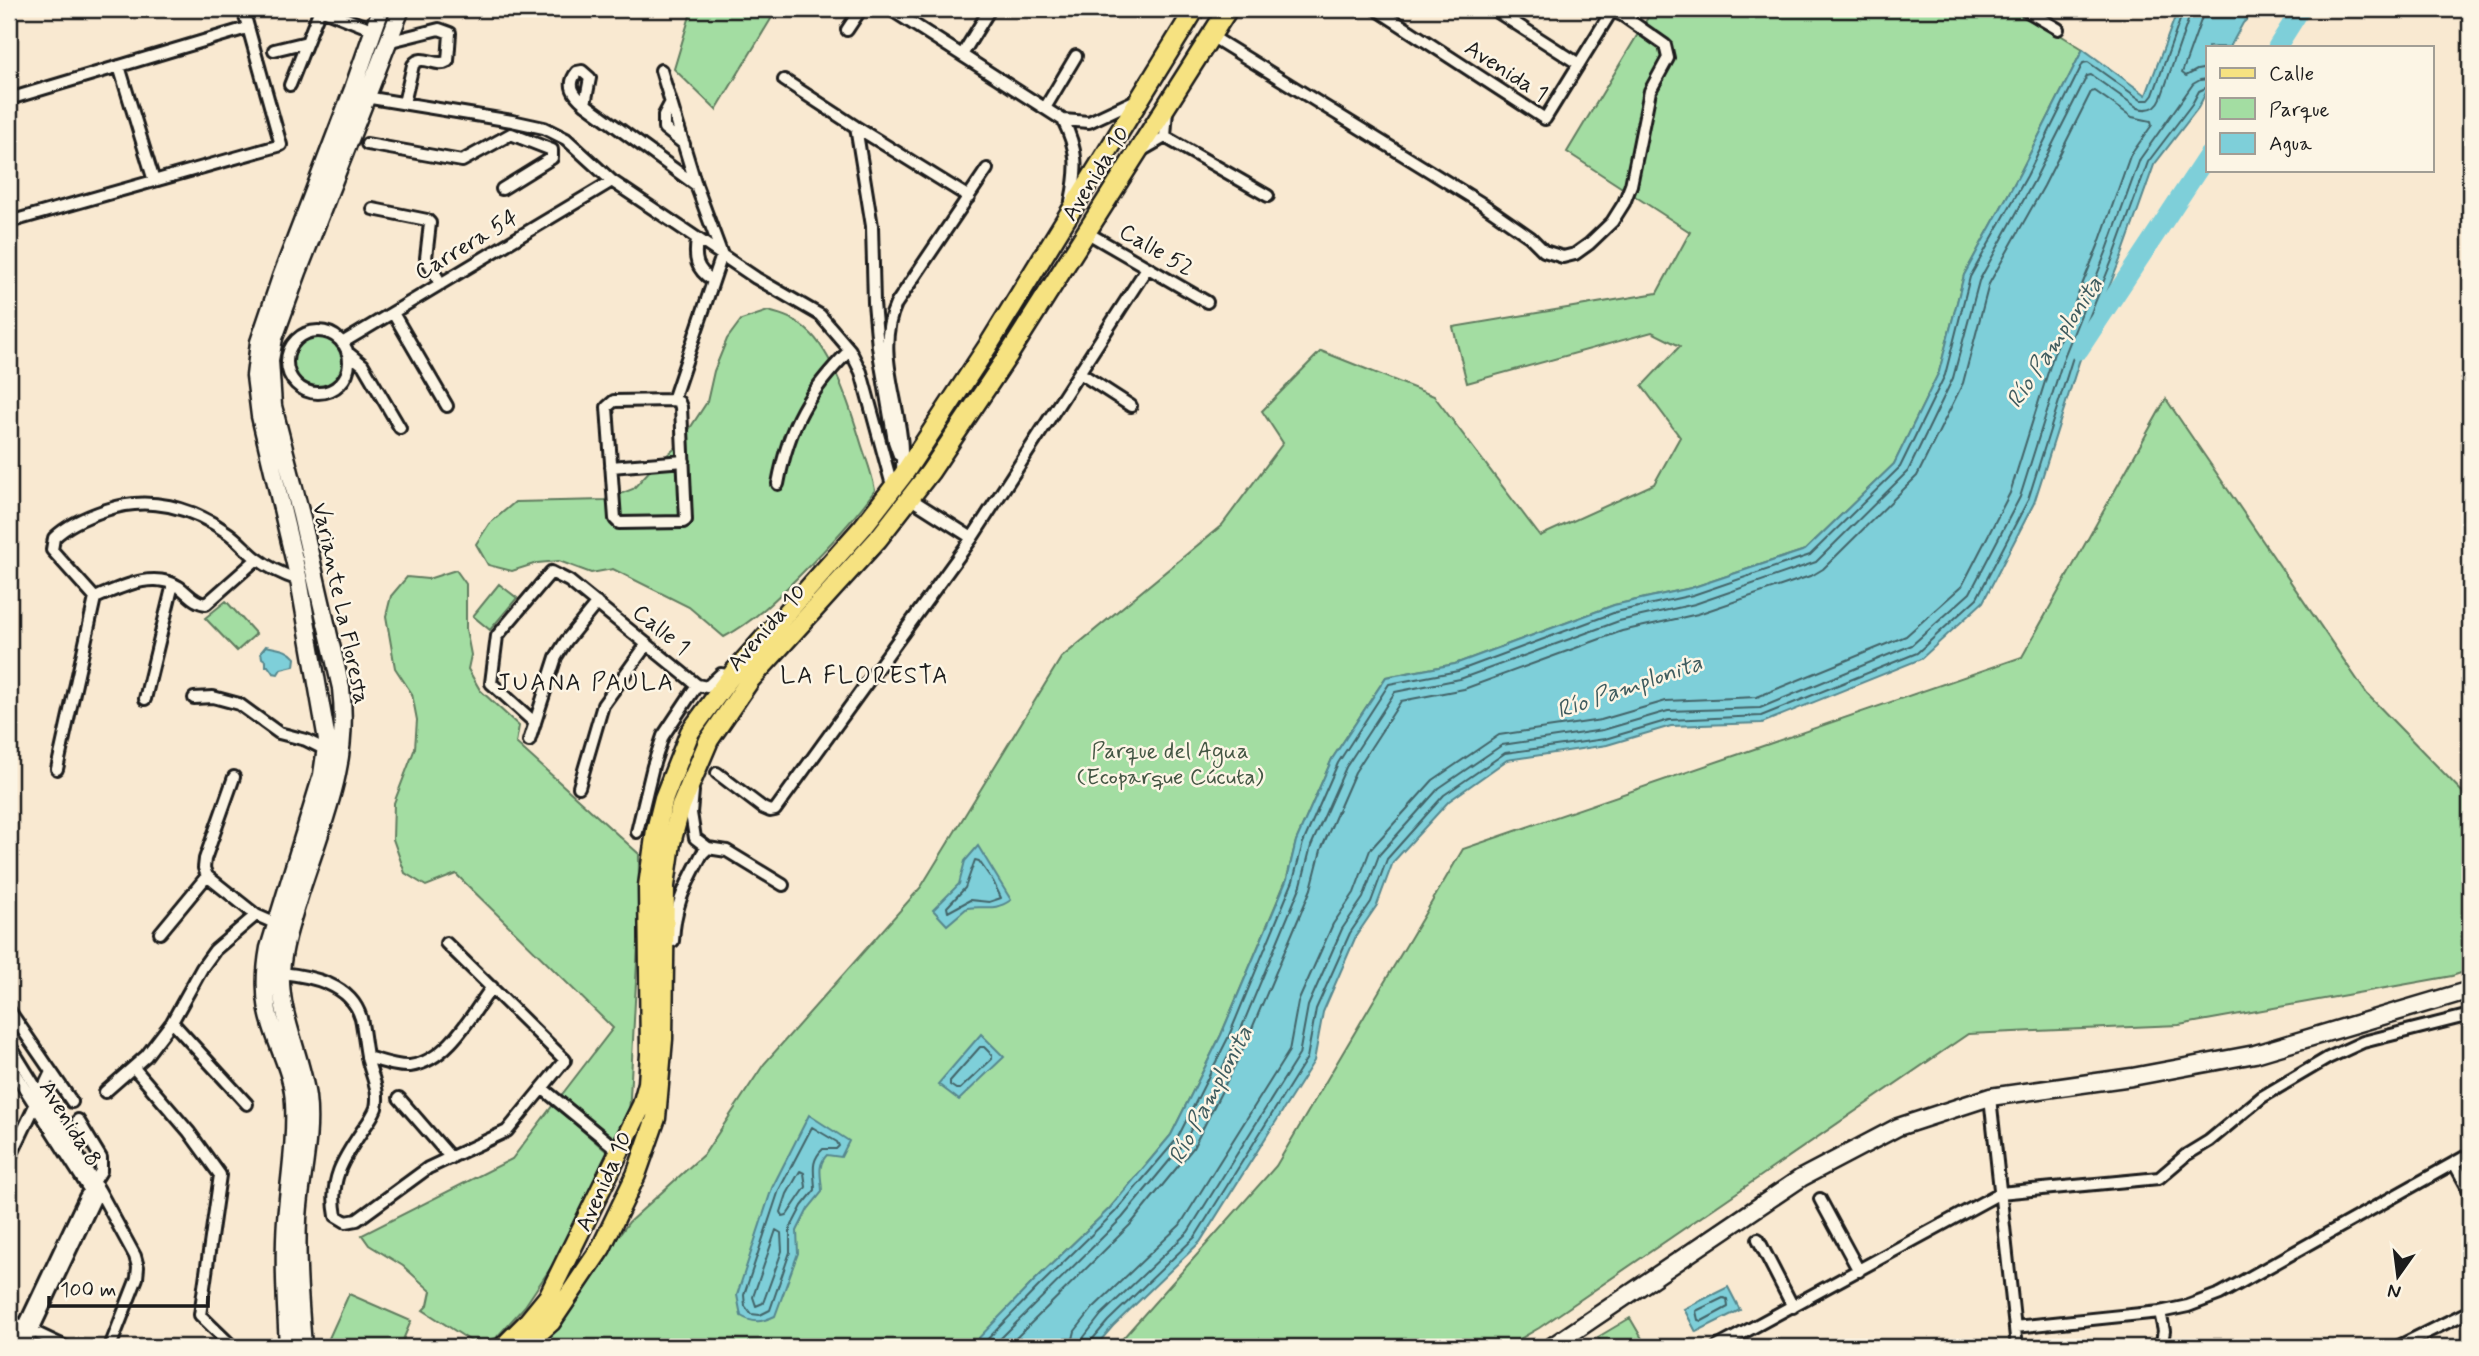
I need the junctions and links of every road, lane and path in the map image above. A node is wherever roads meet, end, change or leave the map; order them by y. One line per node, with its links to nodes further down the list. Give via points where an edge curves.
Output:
1 (243, 9): 16 (street)
2 (320, 9): 18 (street); 21 (street)
3 (381, 9): 18 (main road, Variante La Floresta)
4 (401, 9): 22 (main road, Variante La Floresta)
5 (510, 9): 6 (street)
6 (524, 9)
7 (861, 9): 19 (street)
8 (890, 9): 24 (street)
9 (990, 9): 24 (street)
10 (1195, 9): 32 (main road, Avenida 10)
11 (1228, 9): 20 (main road, Avenida 10)
12 (1376, 9): 26 (street, Avenida 1, via 1545,119)
13 (1493, 9): 26 (street)
14 (2024, 9): 17 (street)
15 (1609, 10): 20 (street, via 1665,45 1668,58 1650,91 1624,204 1589,244 1563,257 1544,251 1481,203); 26 (street)
16 (247, 28): 27 (street); 48 (street, via 281,145)
17 (2058, 29)
18 (374, 30): 46 (main road, Variante La Floresta)
19 (847, 30)
20 (1211, 36): 42 (main road, Avenida 10, via 1168,104)
21 (307, 42): 23 (street); 30 (street)
22 (387, 42): 31 (main road, Variante La Floresta); 34 (street, via 439,29 450,33 448,61 440,65 416,60)
23 (274, 50)
24 (962, 55): 36 (street)
25 (1076, 56): 36 (street)
26 (1579, 64)
27 (119, 66): 33 (street); 48 (street)
28 (661, 70): 50 (street)
29 (784, 80): 40 (street)
30 (290, 85)
31 (365, 97): 34 (street); 46 (main road, Variante La Floresta)
32 (1139, 98): 37 (street, via 1089,122); 39 (main road, Avenida 10)
33 (9, 99)
34 (404, 103): 38 (street)
35 (585, 104): 50 (street)
36 (1045, 108): 37 (street)
37 (1063, 120): 55 (street, via 1075,143)
38 (512, 121): 41 (street); 49 (street, via 566,139)
39 (1125, 122): 42 (main road, via 1135,132); 44 (main road, Avenida 10)
40 (856, 127): 53 (street); 76 (street, via 872,226 878,347)
41 (511, 134): 43 (street, via 462,162); 51 (street, via 550,147 553,154)
42 (1157, 136): 45 (main road, Avenida 10); 52 (street)
43 (367, 144)
44 (1108, 150): 45 (main road); 55 (main road, Avenida 10)
45 (1133, 158): 57 (main road, Avenida 10)
46 (331, 167): 80 (main road, Variante La Floresta, via 259,342 255,376 260,416)
47 (987, 169): 53 (street)
48 (154, 181): 56 (street)
49 (612, 181): 58 (street); 62 (street, Carrera 54)
50 (696, 185): 59 (street)
51 (502, 189)
52 (1268, 196)
53 (969, 197): 72 (street, via 896,304 888,324 886,350)
54 (373, 209): 62 (street, via 430,223 426,258)
55 (1069, 212): 73 (main road, Avenida 10)
56 (9, 222)
57 (1086, 232): 60 (street, Calle 52); 78 (main road, Avenida 10)
58 (697, 240): 59 (street); 61 (street, via 696,264)
59 (722, 255): 61 (street); 66 (street, via 820,315)
60 (1147, 268): 63 (street, Calle 52); 67 (street)
61 (712, 280): 68 (street)
62 (441, 284): 64 (street, Carrera 54)
63 (1207, 302)
64 (393, 313): 65 (street, Carrera 54); 69 (street)
65 (345, 348): 65 (street, via 326,332 305,334 288,357 292,379 307,391 327,392 348,372); 71 (street, via 363,365)
66 (850, 350): 76 (street); 77 (street, via 802,409 786,446)
67 (1080, 373): 70 (street); 79 (street)
68 (673, 400): 74 (street, via 681,407); 75 (street, via 609,404)
69 (447, 405)
70 (1132, 405)
71 (400, 428)
72 (902, 440): 73 (street, via 912,445); 76 (street)
73 (924, 443): 76 (main road, Avenida 10)
74 (684, 461): 75 (street); 75 (street, via 687,516 683,522 617,522)
75 (611, 467)
76 (899, 474): 87 (main road, Avenida 10, via 862,528)
77 (778, 484)
78 (911, 499): 79 (street); 94 (main road, Avenida 10, via 750,680)
79 (972, 538): 96 (street, via 775,810 764,808)
80 (300, 549): 82 (main road, Variante La Floresta); 104 (main road, Variante La Floresta, via 341,688 344,737 338,776)
81 (257, 559): 82 (street); 83 (street, via 206,604); 84 (street, via 229,533 186,509 136,503 117,506 79,520 54,538 52,550)
82 (299, 580): 93 (main road, Variante La Floresta)
83 (173, 584): 84 (street, via 138,582); 90 (street)
84 (95, 598): 95 (street)
85 (597, 603): 86 (street, Calle 1); 91 (street, via 556,657); 91 (street, Calle 1, via 551,572 497,636 491,683)
86 (647, 644): 88 (street, Calle 1); 98 (street, via 603,705)
87 (731, 676): 88 (street, Calle 1, via 721,674 707,687); 128 (main road, Avenida 10, via 690,732 656,830 648,886 648,1083)
88 (697, 685): 99 (street, via 663,736)
89 (194, 698): 93 (street, via 214,697 239,704 279,733)
90 (145, 699)
91 (535, 723): 92 (street)
92 (529, 741)
93 (326, 750): 104 (main road, Variante La Floresta)
94 (696, 768): 100 (street, via 692,828 695,838); 108 (main road, Avenida 10, via 671,843 665,886)
95 (57, 769)
96 (717, 773)
97 (234, 777): 101 (street, via 205,859)
98 (579, 787)
99 (637, 832)
100 (708, 848): 102 (street, via 727,851); 108 (street, via 676,908 671,967)
101 (207, 876): 103 (street); 105 (street)
102 (783, 885)
103 (256, 915): 104 (street); 113 (street, via 215,950)
104 (282, 927): 107 (main road, Variante La Floresta); 152 (main road, Variante La Floresta, via 264,976 268,1013 295,1101 286,1222)
105 (160, 933)
106 (446, 943): 109 (street)
107 (281, 973): 115 (street, via 308,975 346,995 360,1015); 153 (main road, Variante La Floresta, via 284,1009 307,1097 298,1220)
108 (663, 981): 146 (main road, Avenida 10, via 659,1100 648,1144 601,1248 551,1322)
109 (492, 987): 115 (street, via 460,1032 428,1059 411,1066); 119 (street, via 565,1060)
110 (2470, 990): 122 (main road, via 2255,1054)
111 (9, 1010): 118 (street)
112 (2470, 1014): 135 (street, via 2363,1042 2328,1058 2262,1097 2159,1178)
113 (172, 1021): 117 (street); 125 (street)
114 (9, 1044): 121 (street)
115 (367, 1057): 130 (street, via 378,1092 375,1110 337,1176 333,1190 336,1216 346,1222 357,1220 428,1168)
116 (9, 1064): 126 (street, Avenida 8)
117 (134, 1068): 120 (street); 151 (street, via 220,1175 200,1315)
118 (51, 1072): 121 (street); 124 (street)
119 (542, 1088): 128 (street); 130 (street, via 507,1131)
120 (105, 1092)
121 (41, 1095): 126 (street); 133 (street)
122 (1990, 1097): 135 (street); 154 (main road, via 1898,1127 1844,1154)
123 (399, 1098): 130 (street)
124 (72, 1102)
125 (247, 1104)
126 (35, 1106): 131 (street); 133 (street, Avenida 8)
127 (78, 1120): 133 (street, via 102,1164)
128 (620, 1152): 146 (main road, Avenida 10, via 548,1297)
129 (2470, 1154): 132 (street)
130 (451, 1158)
131 (9, 1160)
132 (2454, 1163): 134 (street); 141 (street, via 2220,1294)
133 (96, 1192): 144 (street); 150 (street, Avenida 8, via 138,1267)
134 (2470, 1192)
135 (2000, 1194): 138 (street); 143 (street)
136 (1820, 1199): 138 (street)
137 (1758, 1239): 139 (street)
138 (1859, 1271): 139 (street)
139 (1793, 1307): 145 (street)
140 (2470, 1311): 159 (street)
141 (2160, 1312): 143 (street); 158 (street)
142 (9, 1320): 144 (street)
143 (2015, 1327): 157 (street)
144 (29, 1329): 147 (street); 148 (street); 149 (street)
145 (1747, 1331): 155 (street); 156 (street)
146 (511, 1346)
147 (15, 1347)
148 (25, 1347)
149 (66, 1347)
150 (110, 1347)
151 (233, 1347)
152 (288, 1347)
153 (303, 1347)
154 (1550, 1347)
155 (1717, 1347)
156 (1742, 1347)
157 (2017, 1347)
158 (2161, 1347)
159 (2397, 1347)

